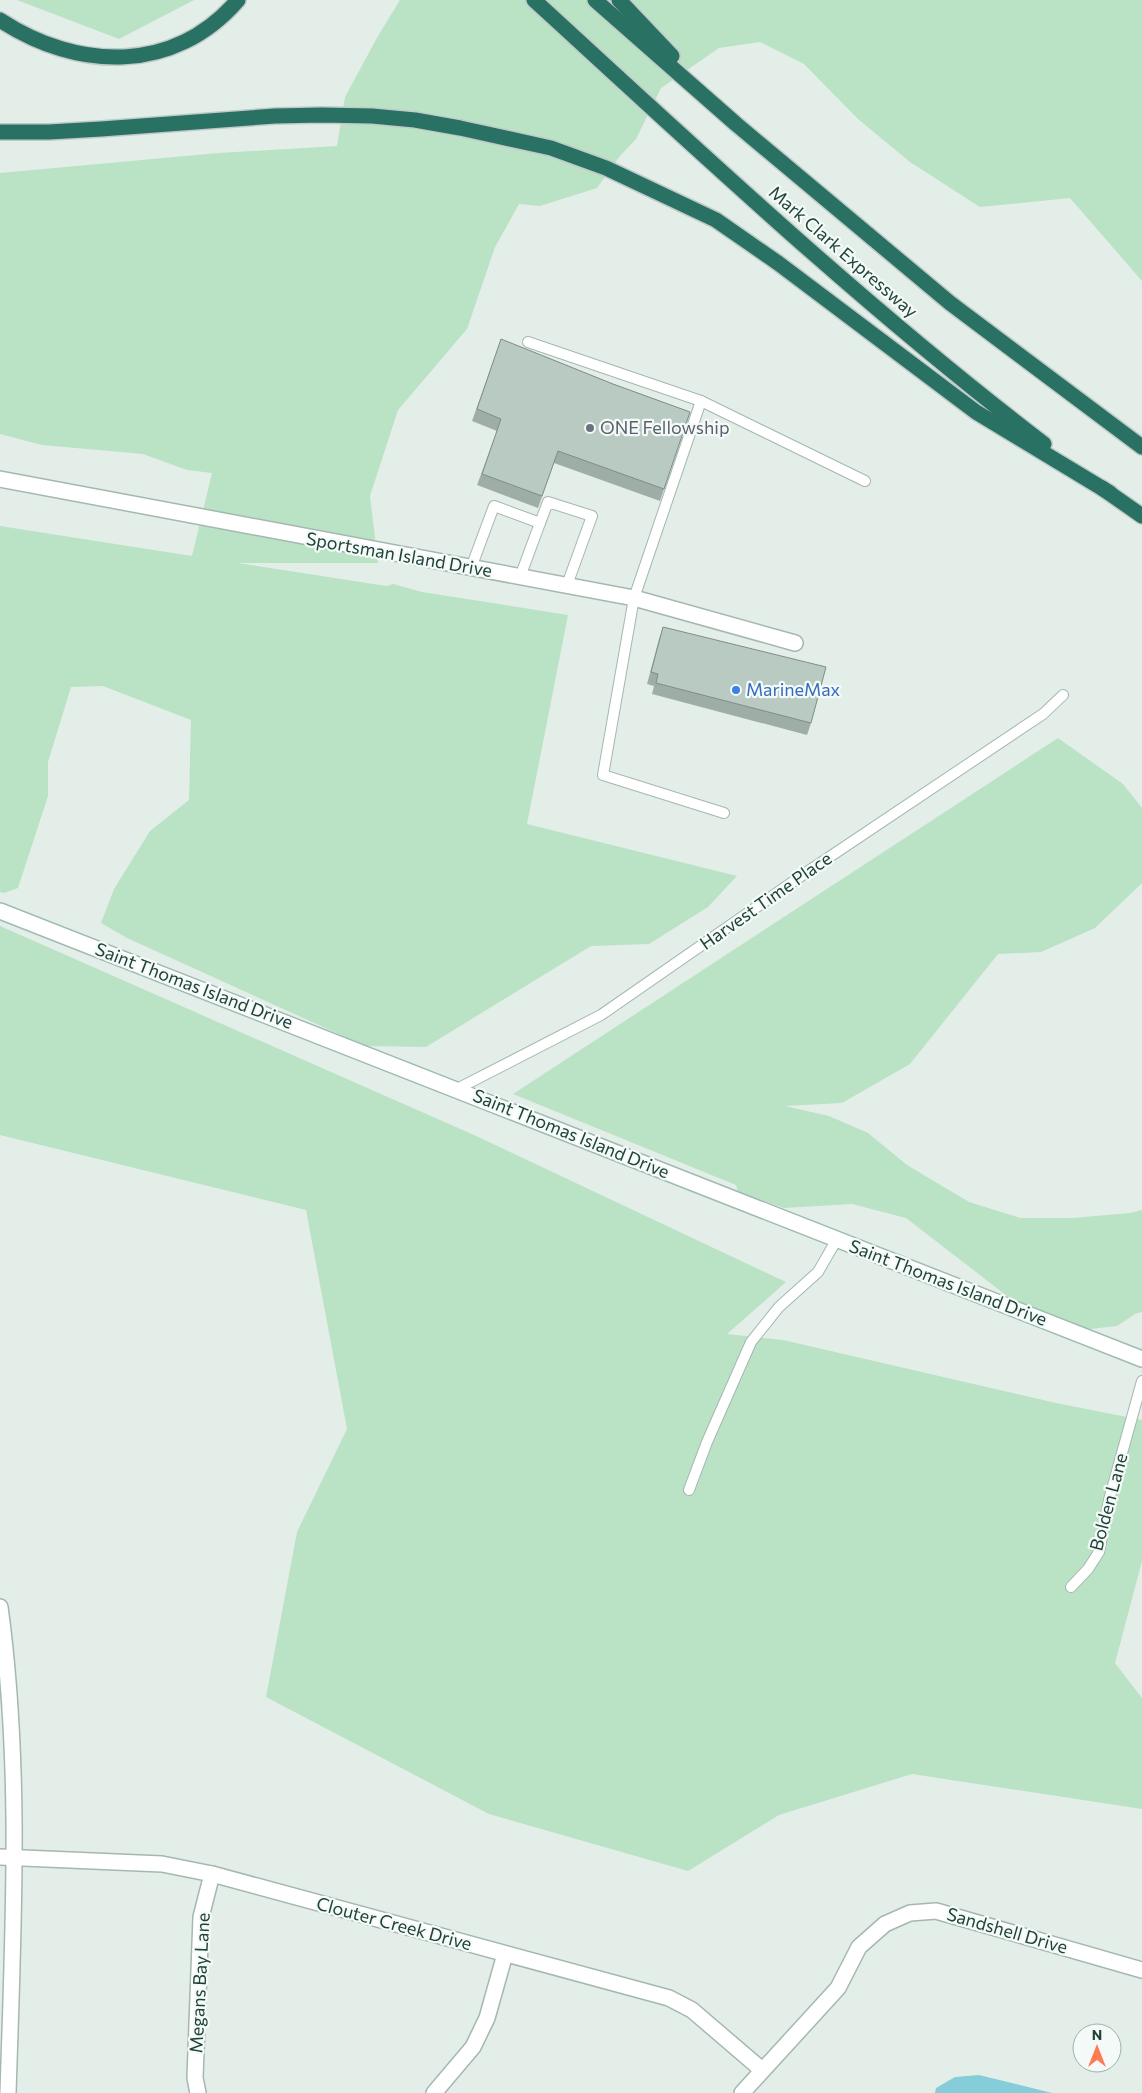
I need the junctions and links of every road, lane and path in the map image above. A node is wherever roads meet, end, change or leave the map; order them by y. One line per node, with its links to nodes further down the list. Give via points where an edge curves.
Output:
1 (238, 0): 5 (highway, via 226,15 198,36 170,50 139,56 103,56 68,51)
2 (534, 0): 13 (highway, Mark Clark Expressway, via 830,268 991,403)
3 (595, 0): 6 (highway, Mark Clark Expressway)
4 (618, 0): 6 (highway)
5 (0, 20)
6 (736, 124): 10 (highway, Mark Clark Expressway, via 950,303)
7 (0, 132): 13 (highway, via 92,130 321,115 415,120 551,148 606,168 716,220 976,412)
8 (528, 342): 9 (lane)
9 (701, 401): 12 (lane); 19 (lane)
10 (1142, 448)
11 (0, 479): 16 (street, Sportsman Island Drive)
12 (865, 481)
13 (1110, 493): 14 (highway, Mark Clark Expressway)
14 (1142, 516)
15 (540, 523): 16 (lane, via 494,506); 17 (lane); 18 (lane, via 548,502 592,516)
16 (472, 568): 17 (street, Sportsman Island Drive)
17 (520, 577): 18 (street, Sportsman Island Drive)
18 (567, 585): 19 (street, Sportsman Island Drive)
19 (634, 598): 20 (street, Sportsman Island Drive); 22 (lane, via 603,775)
20 (795, 643)
21 (1063, 695): 24 (lane, Harvest Time Place, via 1043,714 601,1015)
22 (724, 813)
23 (0, 911): 24 (street, Saint Thomas Island Drive)
24 (457, 1089): 25 (street, Saint Thomas Island Drive)
25 (837, 1239): 26 (street, Saint Thomas Island Drive); 28 (lane, via 818,1272 779,1307 751,1342 707,1442)
26 (1142, 1359)
27 (1142, 1380): 29 (lane, Bolden Lane, via 1098,1552)
28 (690, 1490)
29 (1071, 1588)
30 (0, 1608): 32 (street, via 7,1661)
31 (0, 1857): 32 (street, Clouter Creek Drive)
32 (16, 1857): 33 (street, Clouter Creek Drive, via 162,1864); 37 (street)
33 (212, 1874): 34 (street, Clouter Creek Drive); 38 (street, Megans Bay Lane, via 201,1917 195,2078)
34 (505, 1954): 36 (street, Clouter Creek Drive, via 668,1998 692,2010); 39 (street, via 487,2018 474,2047)
35 (1142, 1970): 36 (street, Sandshell Drive, via 936,1911 910,1913 885,1924 859,1947 838,1988)
36 (762, 2070): 40 (street, Sandshell Drive)
37 (8, 2093)
38 (198, 2093)
39 (434, 2093)
40 (742, 2093)

